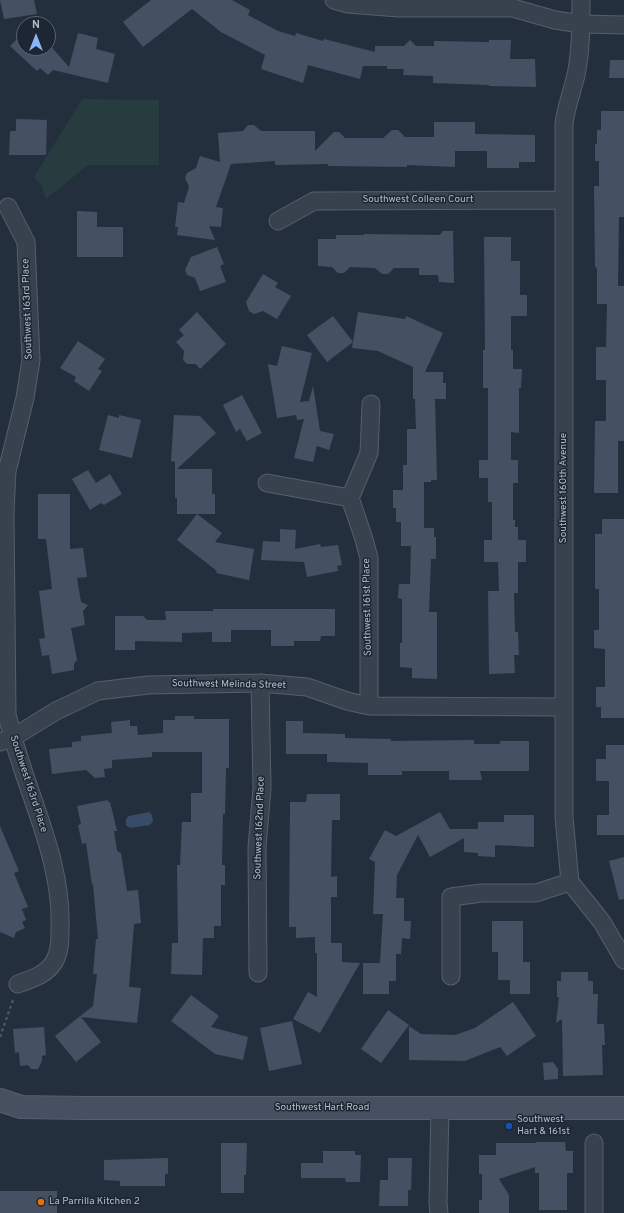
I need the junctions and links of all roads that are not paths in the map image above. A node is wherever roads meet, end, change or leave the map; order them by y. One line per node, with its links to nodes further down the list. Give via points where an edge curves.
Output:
1 (334, 0): 3 (street, via 348,4)
2 (581, 0): 4 (street, Southwest 160th Avenue)
3 (398, 4): 4 (street, via 513,8 555,20)
4 (581, 24): 5 (street); 6 (street, Southwest 160th Avenue, via 576,74 566,106 564,124)
5 (624, 25)
6 (564, 200): 8 (street, Southwest Colleen Court, via 314,201); 14 (street, Southwest 160th Avenue)
7 (8, 206): 15 (street, Southwest 163rd Place, via 26,242 31,360 25,398 7,471)
8 (278, 221)
9 (372, 404): 11 (street, via 369,454)
10 (267, 483): 11 (street)
11 (350, 498): 13 (street, Southwest 161st Place, via 368,558)
12 (260, 683): 13 (street, Southwest Melinda Street, via 307,687); 15 (street, Southwest Melinda Street, via 148,685 98,692 56,711); 18 (street, Southwest 162nd Place, via 262,788 257,847)
13 (369, 706): 14 (street, Southwest Melinda Street)
14 (564, 707): 16 (street, Southwest 160th Avenue, via 564,817)
15 (6, 740): 20 (street, Southwest 163rd Place, via 34,802 50,853 61,910 60,941 54,961 42,974)
16 (570, 882): 17 (street, via 602,922); 19 (street, via 536,893 482,893 451,897)
17 (624, 960)
18 (258, 973)
19 (451, 976)
20 (18, 984)
21 (0, 1100): 22 (main road, Southwest Hart Road)
22 (21, 1107): 23 (main road, Southwest Hart Road); 25 (main road, Southwest Hart Road)
23 (440, 1108): 24 (main road, Southwest Hart Road); 27 (street)
24 (624, 1108)
25 (0, 1116)
26 (594, 1143): 28 (street)
27 (440, 1213)
28 (594, 1213)

